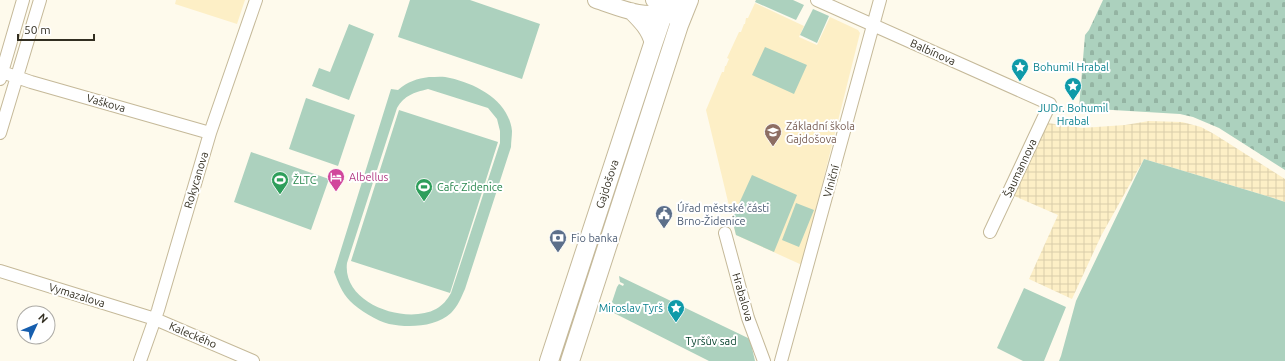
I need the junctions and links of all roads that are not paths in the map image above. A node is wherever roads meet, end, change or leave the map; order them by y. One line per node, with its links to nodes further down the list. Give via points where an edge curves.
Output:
1 (23, 0): 13 (street)
2 (40, 0): 14 (street)
3 (256, 0): 17 (street, Rokycanova)
4 (596, 0): 9 (street)
5 (688, 0): 8 (street); 10 (main road, Gajdošova)
6 (817, 0): 11 (street, Balbínova)
7 (880, 0): 11 (street, Viniční)
8 (664, 6): 9 (street, via 649,14); 10 (street); 12 (main road, Gajdošova)
9 (631, 11): 12 (street, via 643,23)
10 (679, 25): 25 (main road, Gajdošova)
11 (874, 25): 15 (street, Balbínova); 27 (street, Viniční)
12 (652, 44): 24 (main road, Gajdošova)
13 (1, 76): 14 (street, Vaškova)
14 (17, 77): 16 (street); 17 (street, Vaškova)
15 (1050, 104): 18 (street, Šaumannova)
16 (0, 133)
17 (210, 134): 21 (street, Rokycanova)
18 (990, 232)
19 (725, 233): 26 (street, Hrabalova, via 748,318)
20 (0, 271): 21 (street, Vymazalova)
21 (155, 319): 22 (street, Rokycanova); 23 (street, Kaleckého)
22 (140, 361)
23 (254, 361)
24 (549, 361)
25 (570, 361)
26 (764, 361)
27 (781, 361)

